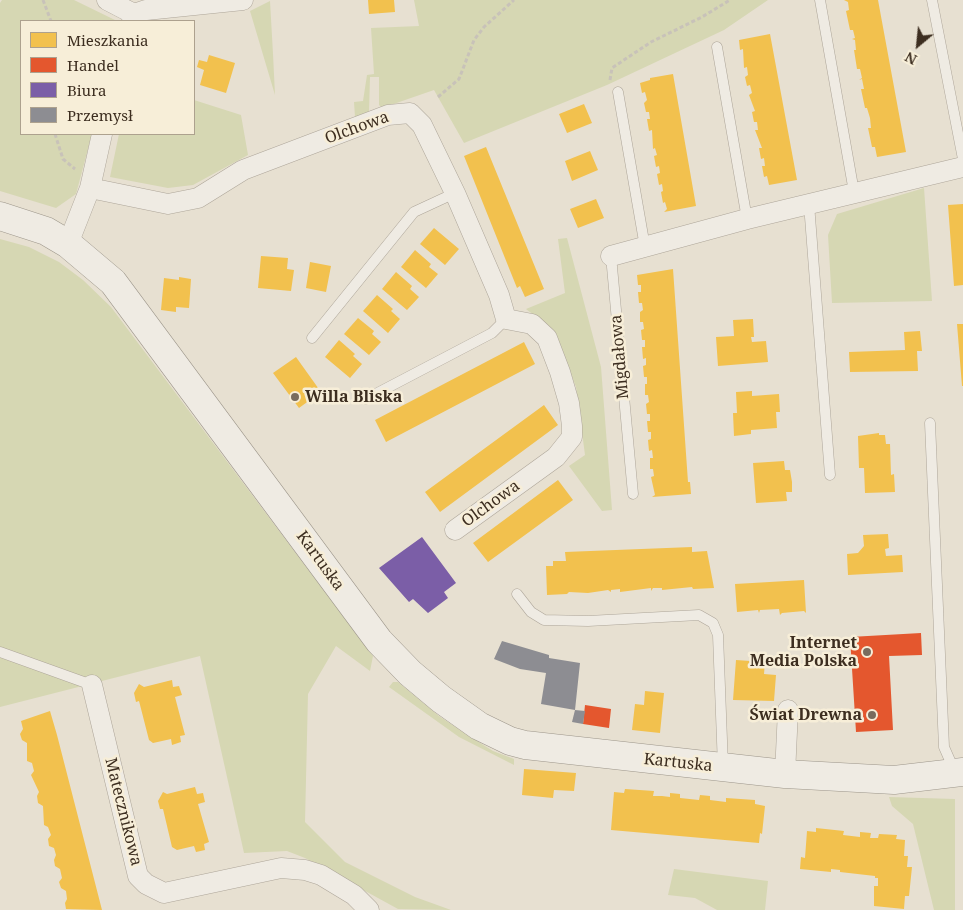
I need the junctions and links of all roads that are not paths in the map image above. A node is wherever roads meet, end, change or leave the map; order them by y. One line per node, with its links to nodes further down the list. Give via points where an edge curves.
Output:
1 (107, 0): 5 (street)
2 (243, 0): 5 (street, via 146,10)
3 (820, 0): 12 (lane)
4 (932, 0): 9 (lane)
5 (133, 18)
6 (717, 47): 16 (lane)
7 (618, 92): 18 (lane)
8 (102, 135): 11 (street)
9 (963, 160)
10 (963, 167): 12 (street, Migdałowa)
11 (91, 183): 13 (street, Olchowa, via 168,204 198,198 243,170 388,115 410,113 422,125); 17 (street)
12 (854, 192): 14 (street, Migdałowa)
13 (455, 193): 20 (street, Olchowa); 21 (lane, via 414,212)
14 (809, 204): 16 (street, Migdałowa); 24 (lane)
15 (0, 216): 17 (street, Kartuska, via 46,231)
16 (747, 218): 18 (street, Migdałowa)
17 (68, 244): 31 (street, Kartuska, via 100,269 126,298 379,641 441,699 495,734 525,745)
18 (645, 247): 19 (street, Migdałowa)
19 (611, 256): 25 (lane, Migdałowa)
20 (506, 319): 22 (lane, via 492,333); 26 (street, Olchowa, via 532,324 547,338 569,403 572,437 556,457)
21 (312, 338)
22 (366, 399)
23 (930, 423): 33 (lane, Kartuska, via 944,747)
24 (830, 475)
25 (633, 494)
26 (455, 530)
27 (517, 594): 31 (lane, Kartuska, via 531,612 544,620 699,615 713,623 718,635)
28 (0, 652): 29 (lane, Matecznikowa)
29 (92, 685): 34 (street, Matecznikowa, via 138,876 146,884 164,893 281,868 305,870 321,875 354,895)
30 (788, 710): 32 (street)
31 (723, 768): 32 (street, Kartuska)
32 (786, 774): 33 (street, Kartuska, via 894,780)
33 (961, 779)
34 (369, 910)

